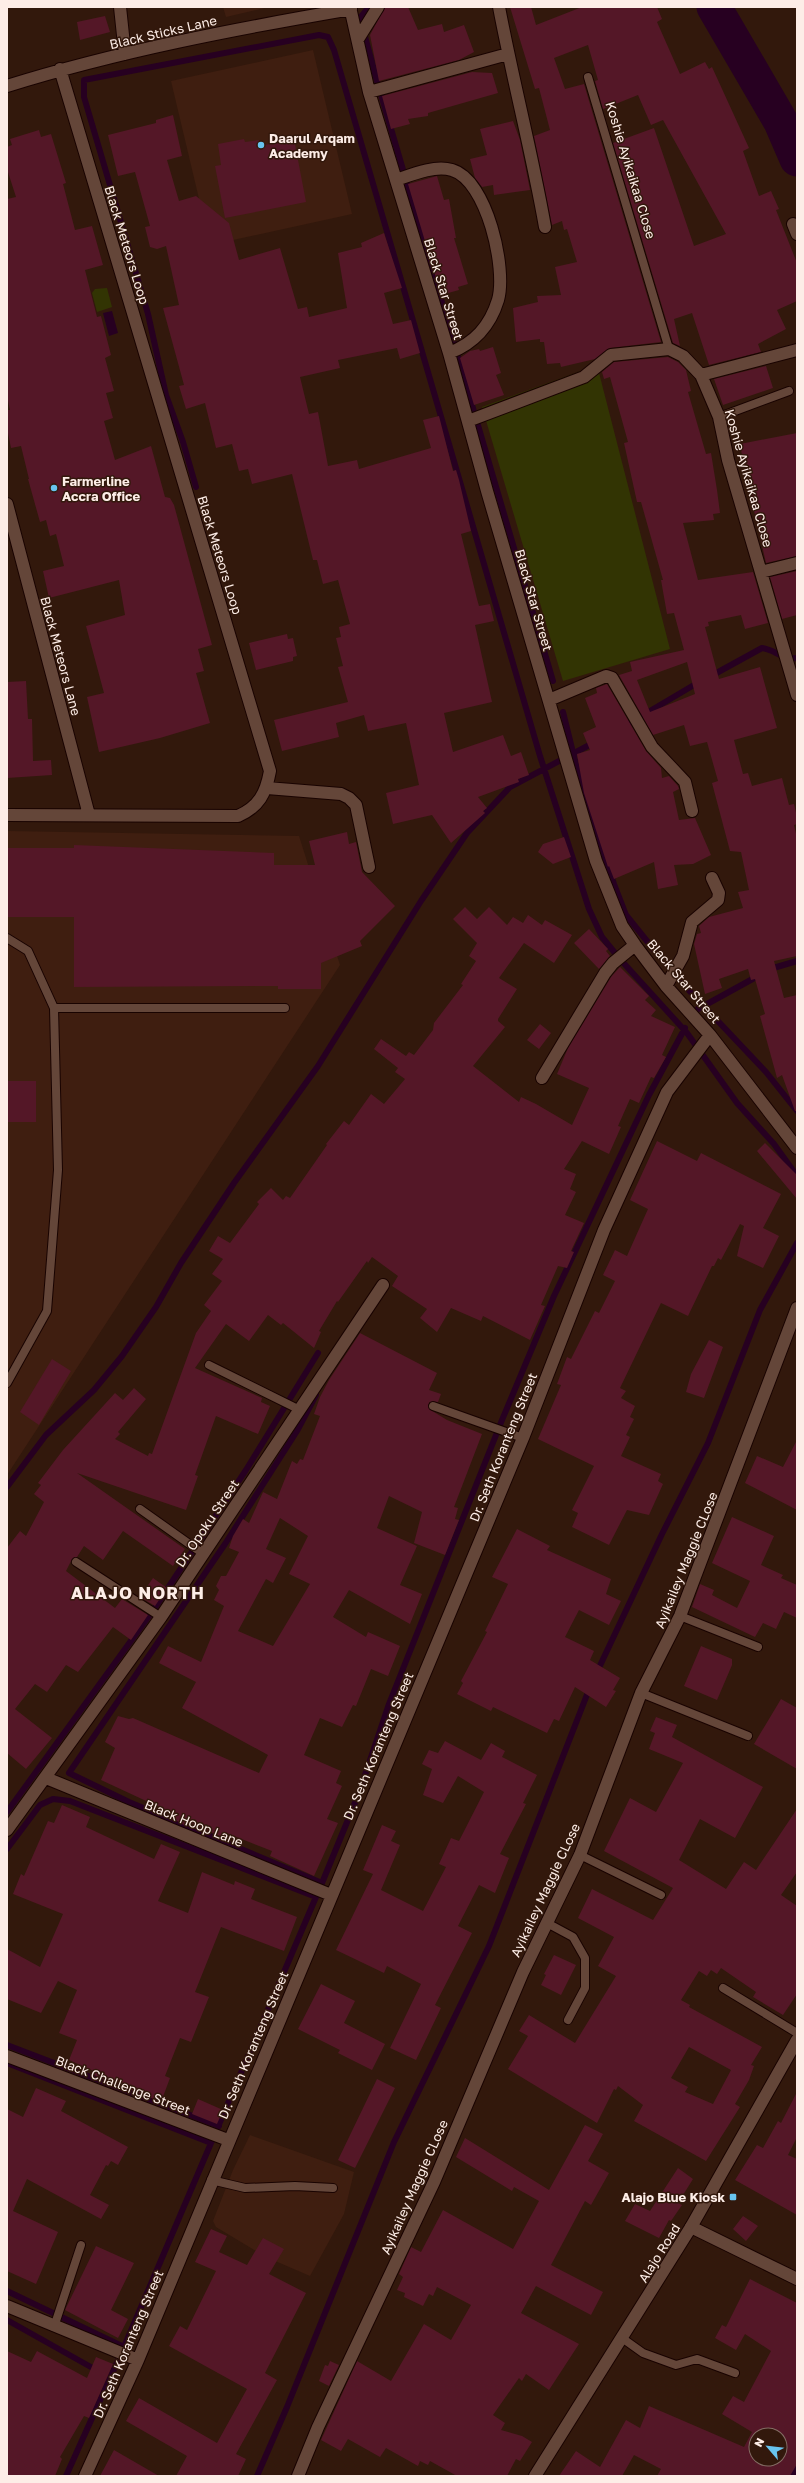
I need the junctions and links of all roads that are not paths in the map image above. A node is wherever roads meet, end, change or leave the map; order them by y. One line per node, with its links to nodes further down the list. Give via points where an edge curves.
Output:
1 (120, 7): 6 (street)
2 (378, 7): 5 (street)
3 (499, 7): 7 (street)
4 (350, 8): 5 (street, Black Star Street); 6 (street, Black Sticks Lane)
5 (358, 39): 11 (street, Black Star Street)
6 (125, 54): 8 (street, Black Sticks Lane)
7 (508, 54): 11 (street); 13 (street, via 533,158)
8 (60, 69): 10 (street, Black Sticks Lane); 26 (street, Black Meteors Loop, via 270,771)
9 (588, 77): 14 (lane, Koshie Ayikaikaa Close)
10 (7, 86)
11 (369, 92): 12 (street, Black Star Street)
12 (396, 180): 16 (street, Black Star Street); 16 (street, via 436,169 452,170 467,177 478,194 493,228 500,271 499,298 489,322 477,339)
13 (545, 227)
14 (669, 349): 17 (street, Koshie Ayikaikaa Close, via 683,356); 20 (street, via 612,355 584,378)
15 (797, 350): 17 (street)
16 (449, 353): 20 (street, Black Star Street)
17 (701, 375): 19 (street, Koshie Ayikaikaa Close)
18 (790, 391): 19 (lane)
19 (719, 417): 23 (street, Koshie Ayikaikaa Close, via 728,460)
20 (468, 421): 25 (street, Black Star Street)
21 (7, 504): 29 (street, Black Meteors Lane)
22 (797, 563): 23 (street)
23 (761, 572): 24 (street, Koshie Ayikaikaa Close)
24 (797, 694)
25 (549, 700): 27 (street, via 606,676 612,678 652,747 685,782); 33 (street, Black Star Street, via 596,861 622,926)
26 (267, 788): 29 (street, Black Meteors Loop, via 251,810 238,816); 30 (street, via 340,794 349,798 356,805)
27 (692, 811)
28 (7, 815): 29 (street, Black Meteors Loop)
29 (89, 815)
30 (368, 867)
31 (712, 878): 34 (street, via 719,893 718,900 692,922 683,956)
32 (7, 938): 35 (lane, via 28,951)
33 (635, 945): 34 (street, Black Star Street); 38 (street, via 605,972)
34 (666, 986): 37 (street, Black Star Street)
35 (54, 1008): 36 (lane); 43 (lane, via 58,1170 47,1311)
36 (285, 1008)
37 (710, 1035): 39 (street, Black Star Street); 46 (street, Dr. Seth Koranteng Street, via 667,1092 604,1230)
38 (542, 1078)
39 (797, 1148)
40 (383, 1286): 45 (street, Dr. Opoku Street)
41 (797, 1308): 50 (street, Ayikailey Maggie CLose)
42 (209, 1365): 45 (lane)
43 (7, 1383)
44 (433, 1406): 46 (lane)
45 (300, 1410): 48 (street, Dr. Opoku Street)
46 (523, 1438): 58 (street, Dr. Seth Koranteng Street)
47 (140, 1509): 48 (lane)
48 (202, 1553): 51 (street, Dr. Opoku Street)
49 (76, 1562): 51 (lane)
50 (680, 1616): 52 (lane); 53 (street, Ayikailey Maggie CLose)
51 (161, 1617): 55 (street, Dr. Opoku Street)
52 (758, 1646)
53 (641, 1693): 54 (lane); 57 (street, Ayikailey Maggie CLose)
54 (748, 1736)
55 (46, 1778): 56 (street, Dr. Opoku Street); 58 (street, Black Hoop Lane)
56 (7, 1830)
57 (580, 1855): 59 (lane); 60 (street, Ayikailey Maggie CLose)
58 (331, 1895): 66 (street, Dr. Seth Koranteng Street)
59 (661, 1895)
60 (547, 1923): 62 (lane, via 573,1937 585,1958 586,1988); 78 (street, Ayikailey Maggie CLose, via 523,1972 434,2182 318,2427)
61 (723, 1988): 63 (lane)
62 (568, 2020)
63 (797, 2033)
64 (797, 2040): 69 (street, Alajo Road)
65 (7, 2056): 66 (street, Black Challenge Street)
66 (228, 2140): 67 (street, Dr. Seth Koranteng Street)
67 (211, 2180): 68 (lane, via 245,2188); 75 (street, Dr. Seth Koranteng Street)
68 (333, 2188)
69 (691, 2227): 71 (street); 74 (street, Alajo Road)
70 (81, 2245): 73 (lane)
71 (797, 2279)
72 (7, 2306): 73 (street)
73 (54, 2327): 75 (street)
74 (622, 2338): 76 (lane, via 644,2353 676,2365 697,2359); 79 (street, Alajo Road)
75 (138, 2360): 77 (street, Dr. Seth Koranteng Street)
76 (736, 2373)
77 (85, 2476)
78 (298, 2476)
79 (535, 2476)

